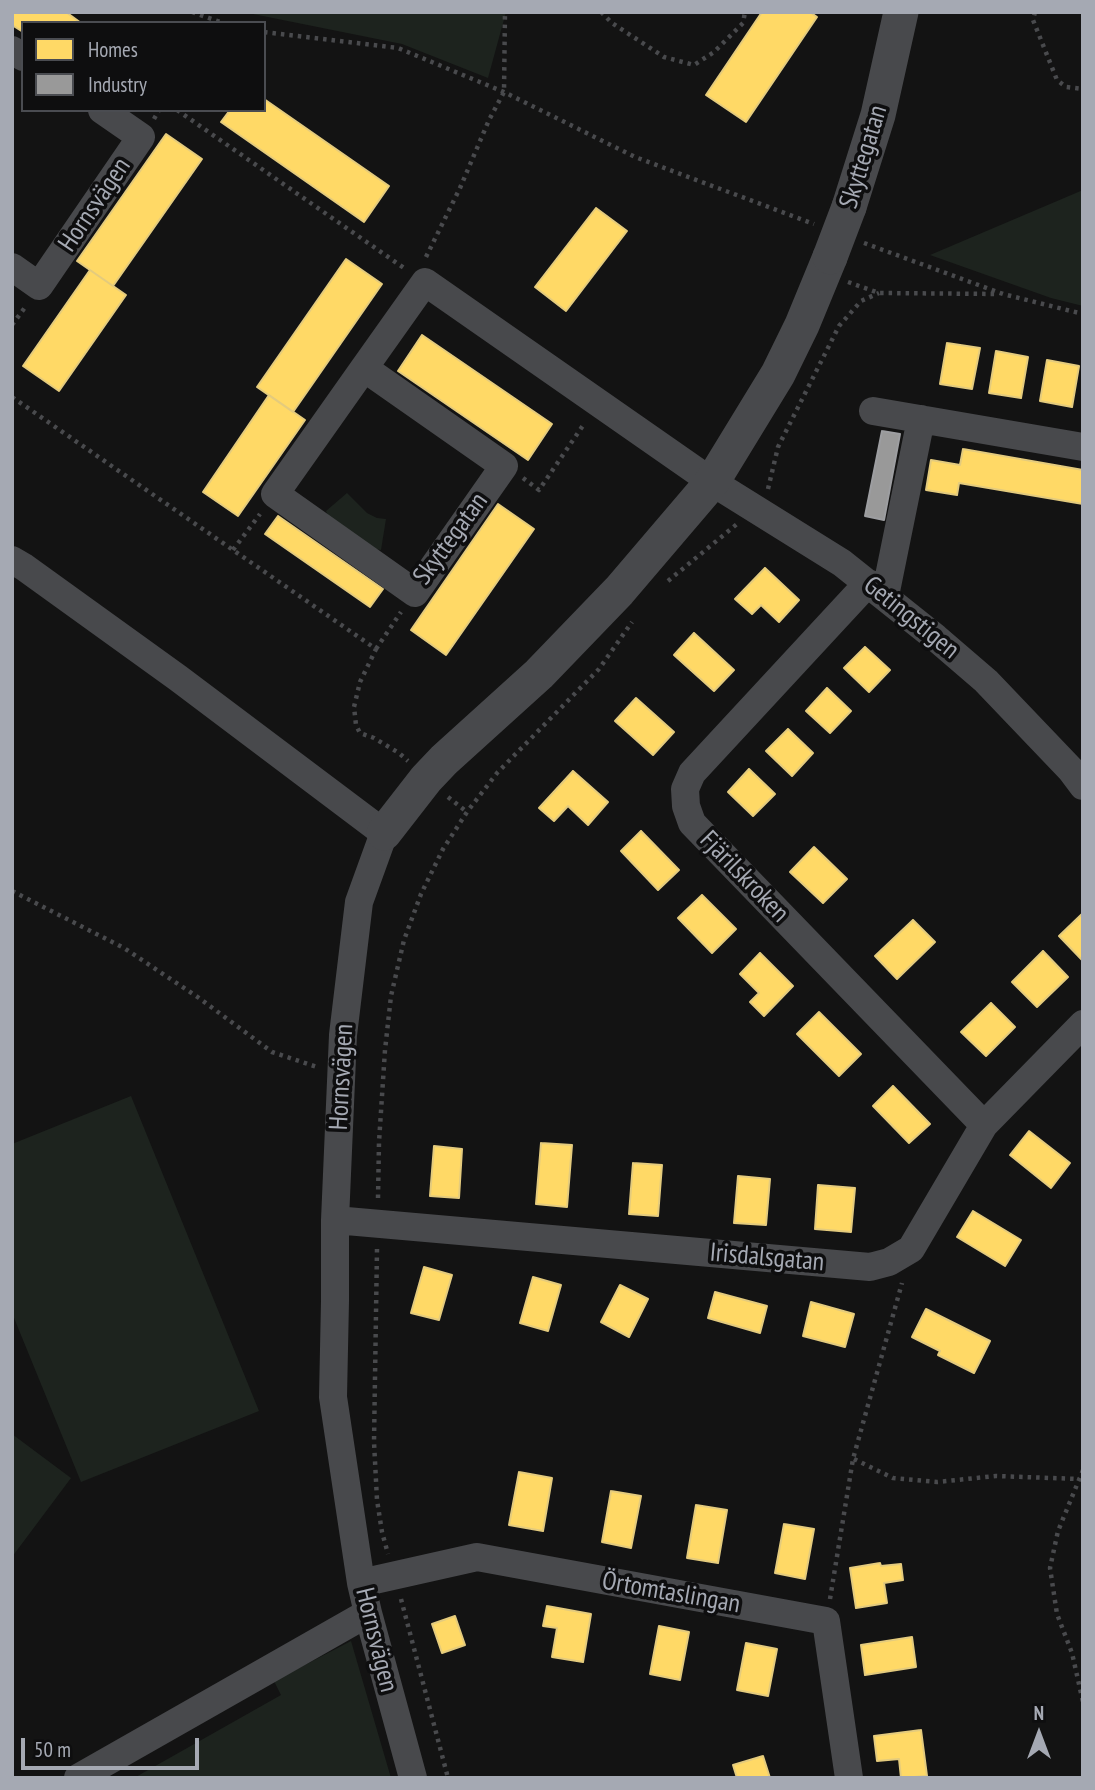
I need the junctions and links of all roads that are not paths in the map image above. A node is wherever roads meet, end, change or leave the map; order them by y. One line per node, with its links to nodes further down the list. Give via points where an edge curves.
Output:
1 (901, 12): 8 (street, Skyttegatan, via 878,115 841,242 778,374)
2 (105, 112): 3 (street, Hornsvägen, via 141,137 39,286)
3 (12, 267)
4 (364, 368): 4 (street, Skyttegatan, via 504,466 415,593 275,494); 8 (street, via 425,282)
5 (873, 411): 6 (street)
6 (921, 419): 7 (street); 10 (street)
7 (1083, 447)
8 (712, 482): 10 (street, Getingstigen, via 842,563); 12 (street, Skyttegatan, via 627,583 539,674 444,760)
9 (12, 561): 12 (street, via 178,678)
10 (876, 590): 11 (street, Getingstigen, via 986,681); 14 (street, Fjärilskroken, via 692,773 685,789 686,806 692,824)
11 (1083, 786)
12 (384, 833): 15 (street, Hornsvägen, via 359,902 343,1035)
13 (1083, 1024): 14 (street)
14 (984, 1125): 15 (street, Irisdalsgatan, via 911,1249 870,1268)
15 (335, 1220): 16 (street, Hornsvägen, via 333,1397)
16 (361, 1583): 17 (street, Hornsvägen); 20 (street, Örtomtaslingan, via 477,1557 826,1621)
17 (368, 1613): 18 (street); 19 (street, Hornsvägen)
18 (78, 1778)
19 (413, 1778)
20 (849, 1778)

